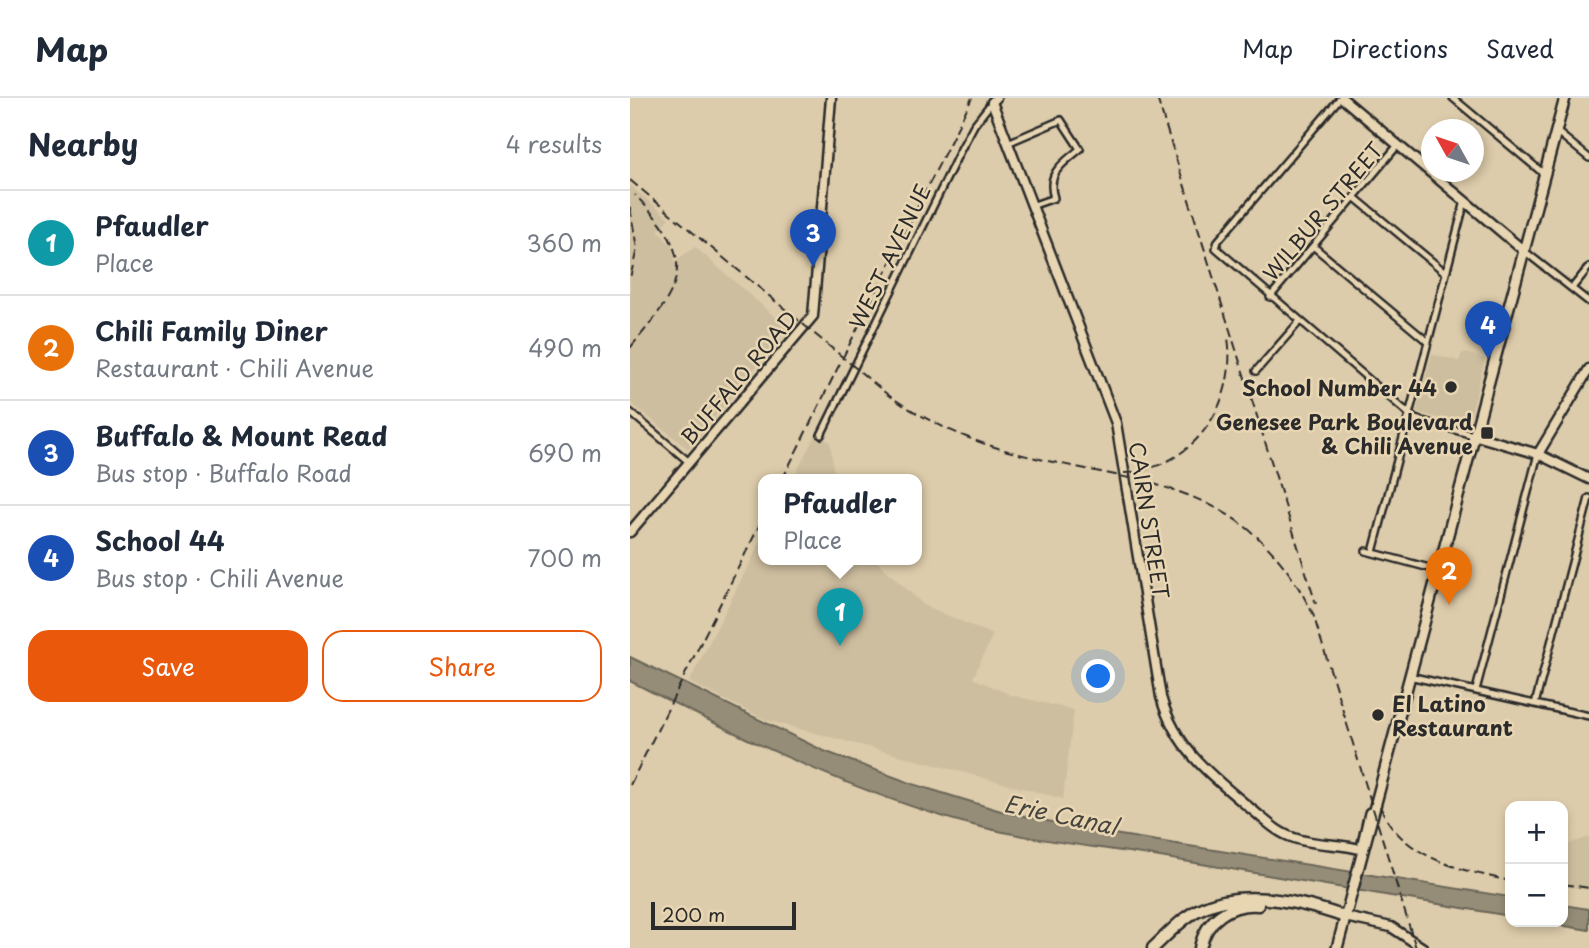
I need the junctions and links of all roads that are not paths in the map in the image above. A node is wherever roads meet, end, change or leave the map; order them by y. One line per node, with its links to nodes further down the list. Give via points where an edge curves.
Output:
1 (831, 98): 30 (street, BUFFALO ROAD, via 813,316)
2 (1341, 98): 8 (street); 19 (street, via 1218,241 1216,248)
3 (1453, 98): 10 (street)
4 (1563, 99): 6 (main road)
5 (994, 100): 7 (street, CAIRN STREET); 27 (street, WEST AVENUE, via 961,149)
6 (1556, 131): 9 (street); 10 (main road)
7 (1010, 142): 13 (street, CAIRN STREET); 13 (street, via 1061,120 1080,149 1053,173 1054,198)
8 (1398, 145): 11 (street, WILBUR STREET); 12 (street)
9 (1589, 158)
10 (1544, 174): 15 (main road)
11 (1354, 197): 14 (street, WILBUR STREET); 17 (street)
12 (1465, 201): 15 (street); 17 (street)
13 (1034, 205): 39 (street, CAIRN STREET, via 1116,422 1161,697 1174,731 1207,772 1282,833 1303,841)
14 (1312, 246): 19 (street, WILBUR STREET); 22 (street)
15 (1523, 250): 18 (street); 28 (main road)
16 (1589, 267): 18 (street)
17 (1446, 273): 22 (street)
18 (1572, 288): 20 (street)
19 (1270, 297): 21 (street)
20 (1589, 302)
21 (1300, 321): 24 (street); 26 (street)
22 (1428, 342): 26 (street)
23 (1589, 369): 29 (street)
24 (1256, 371)
25 (630, 412): 30 (street)
26 (1409, 414): 28 (street, via 1419,421); 34 (street, via 1369,551)
27 (821, 435)
28 (1473, 435): 29 (street); 34 (main road)
29 (1538, 454): 31 (street); 36 (street)
30 (690, 462): 33 (street, BUFFALO ROAD)
31 (1588, 478)
32 (1589, 498): 37 (street)
33 (630, 533)
34 (1437, 570): 35 (main road)
35 (1409, 676): 36 (street); 39 (main road)
36 (1476, 690): 37 (street)
37 (1535, 704): 38 (street)
38 (1589, 716)
39 (1363, 850): 40 (main road)
40 (1345, 917): 41 (highway, via 1262,899 1226,900 1186,918); 42 (highway, via 1240,906 1215,919); 43 (main road); 44 (street, via 1391,927)
41 (1153, 948)
42 (1200, 948)
43 (1337, 948)
44 (1423, 948)

